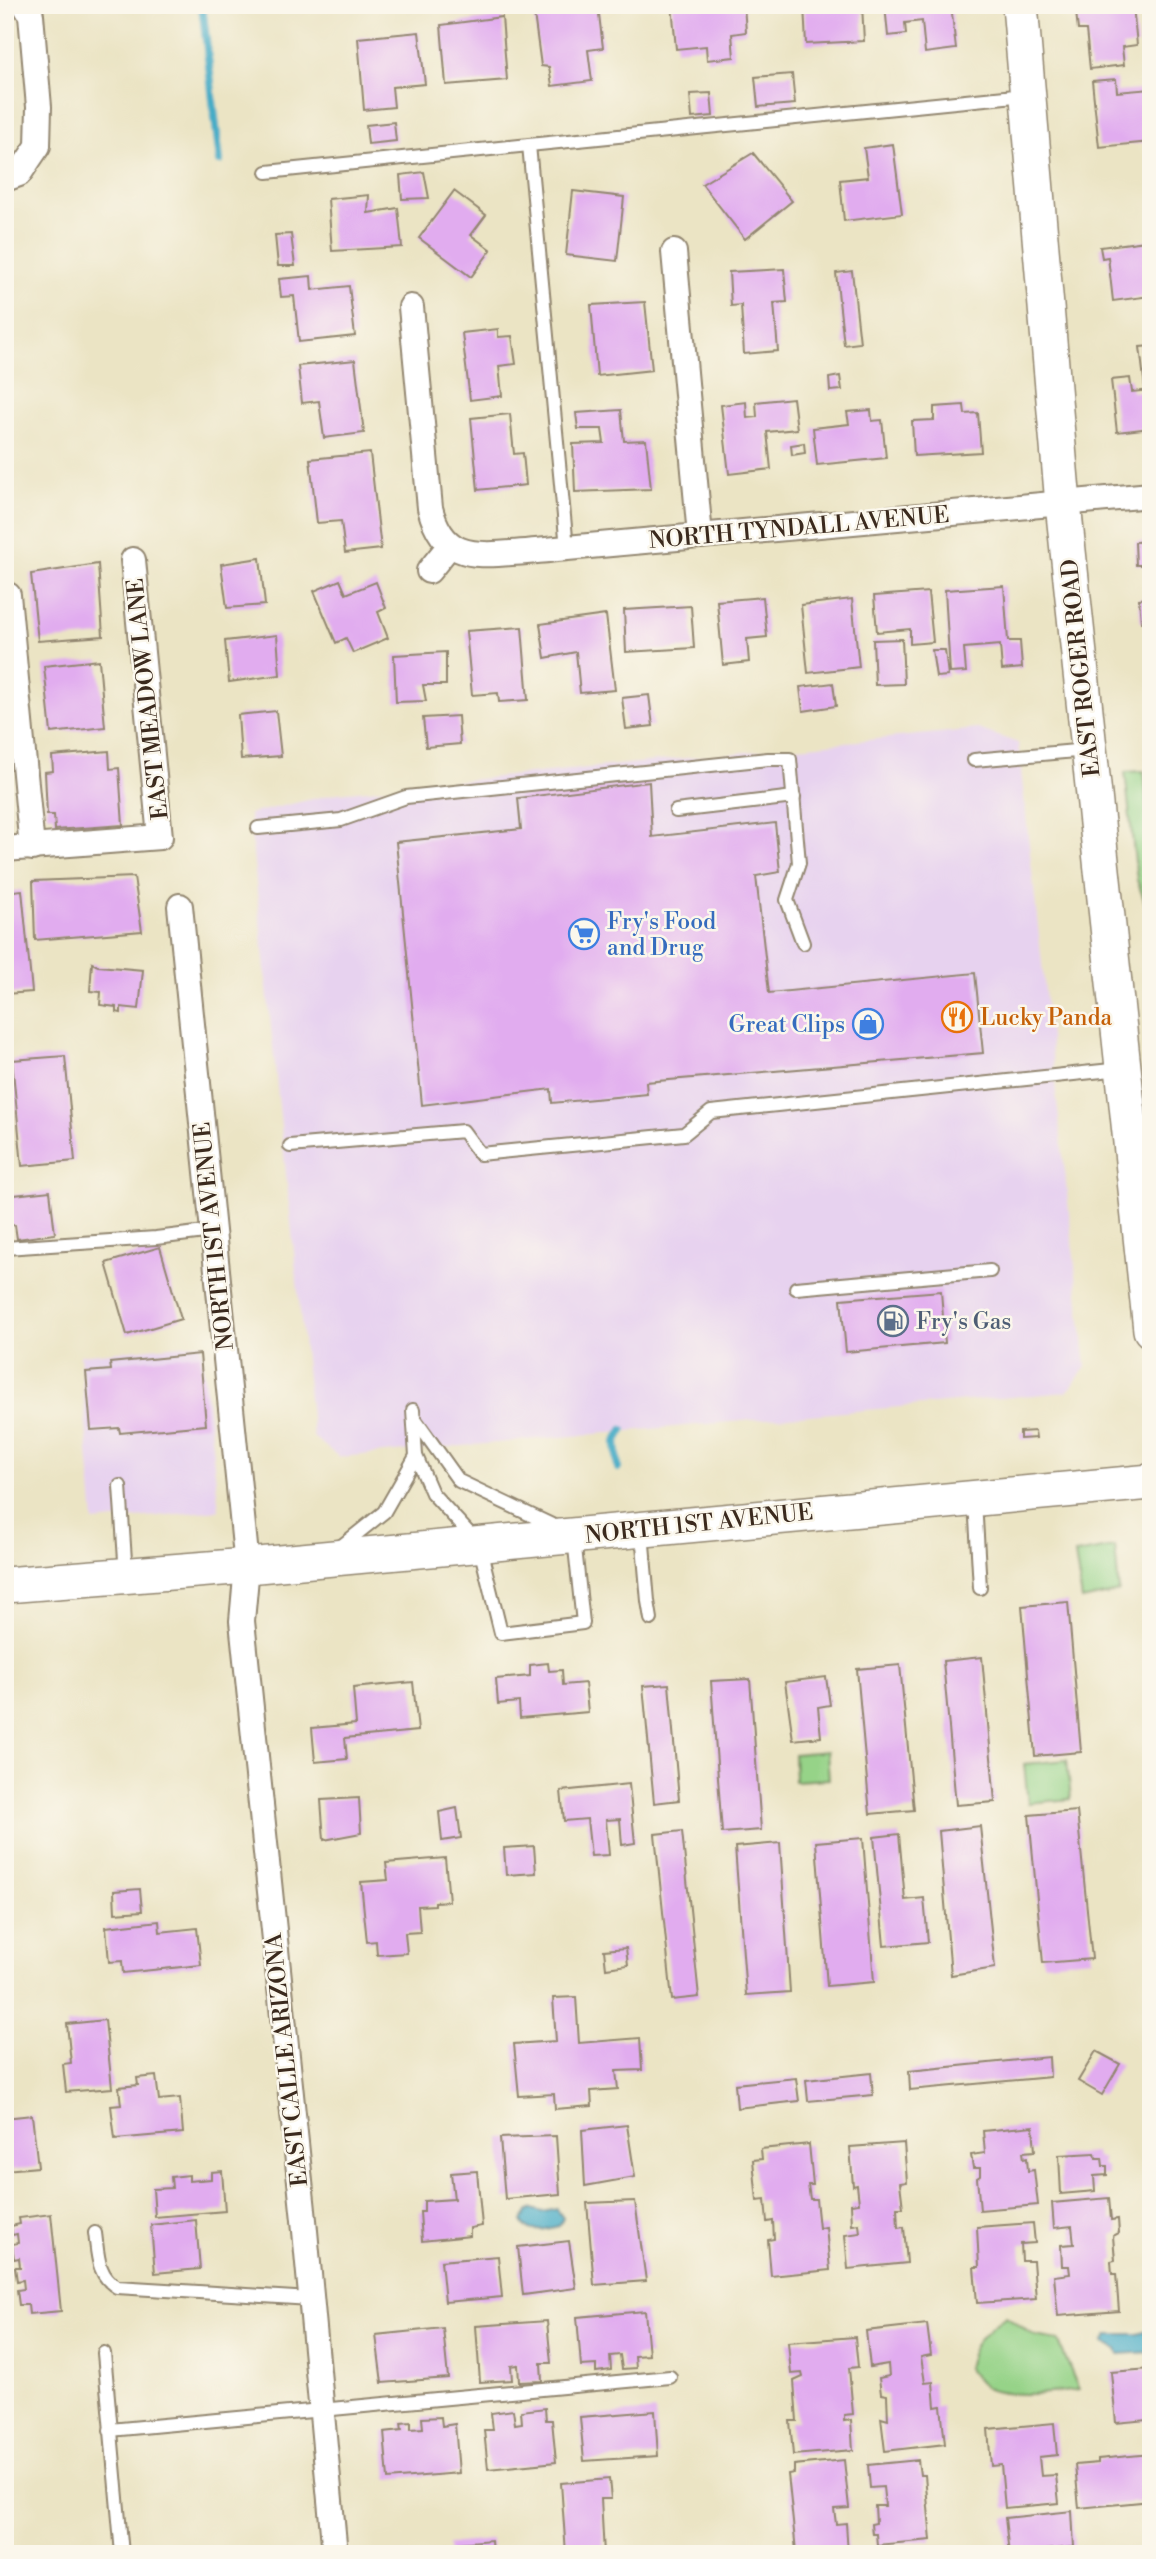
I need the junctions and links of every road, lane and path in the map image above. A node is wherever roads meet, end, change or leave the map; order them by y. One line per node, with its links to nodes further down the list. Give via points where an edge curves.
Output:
1 (25, 5): 6 (street, via 31,15 38,146 19,174)
2 (1020, 5): 3 (street, EAST ROGER ROAD)
3 (1027, 95): 4 (lane); 10 (street, EAST ROGER ROAD)
4 (529, 145): 5 (lane); 13 (lane)
5 (267, 172)
6 (5, 179)
7 (674, 252): 11 (street)
8 (411, 307): 12 (street, via 430,508)
9 (1151, 495): 10 (street, NORTH TYNDALL AVENUE)
10 (1063, 504): 11 (street, NORTH TYNDALL AVENUE); 17 (street, EAST ROGER ROAD)
11 (700, 536): 13 (street, NORTH TYNDALL AVENUE)
12 (450, 545): 13 (street, NORTH TYNDALL AVENUE, via 471,555); 15 (street)
13 (567, 548)
14 (133, 561): 22 (street, EAST MEADOW LANE, via 160,837)
15 (429, 571)
16 (8, 595): 22 (street)
17 (1088, 750): 18 (lane); 26 (street, EAST ROGER ROAD)
18 (974, 760)
19 (794, 797): 20 (lane); 21 (lane, via 790,759 768,760 406,797 341,820); 25 (lane, via 799,863 787,900)
20 (676, 811)
21 (258, 828)
22 (32, 848): 23 (street)
23 (5, 849)
24 (180, 906): 28 (street, NORTH 1ST AVENUE)
25 (803, 943)
26 (1123, 1069): 27 (lane, via 711,1112 684,1134 480,1154 463,1131); 32 (street, EAST ROGER ROAD)
27 (290, 1146)
28 (213, 1231): 29 (lane); 41 (street, NORTH 1ST AVENUE)
29 (5, 1248)
30 (990, 1271): 31 (lane)
31 (796, 1288)
32 (1150, 1313)
33 (416, 1457): 38 (lane, via 413,1414 459,1481); 39 (lane, via 432,1493); 40 (lane, via 384,1512)
34 (1151, 1482): 36 (street, NORTH 1ST AVENUE)
35 (120, 1486): 42 (lane)
36 (974, 1498): 37 (street, NORTH 1ST AVENUE); 44 (lane)
37 (642, 1529): 38 (street, NORTH 1ST AVENUE); 45 (lane)
38 (574, 1536): 39 (street, NORTH 1ST AVENUE); 39 (lane, via 583,1623 501,1633)
39 (480, 1544): 40 (street, NORTH 1ST AVENUE)
40 (327, 1558): 41 (street, NORTH 1ST AVENUE)
41 (247, 1566): 42 (street, NORTH 1ST AVENUE); 47 (street, EAST CALLE ARIZONA, via 242,1621)
42 (127, 1575): 43 (street, NORTH 1ST AVENUE)
43 (5, 1585)
44 (980, 1588)
45 (651, 1619)
46 (95, 2234): 47 (lane, via 101,2272 117,2287)
47 (310, 2299): 50 (street, EAST CALLE ARIZONA)
48 (104, 2353): 51 (lane)
49 (670, 2377): 50 (lane)
50 (320, 2410): 51 (lane); 53 (street, EAST CALLE ARIZONA)
51 (110, 2430): 52 (lane)
52 (122, 2554)
53 (335, 2554)

